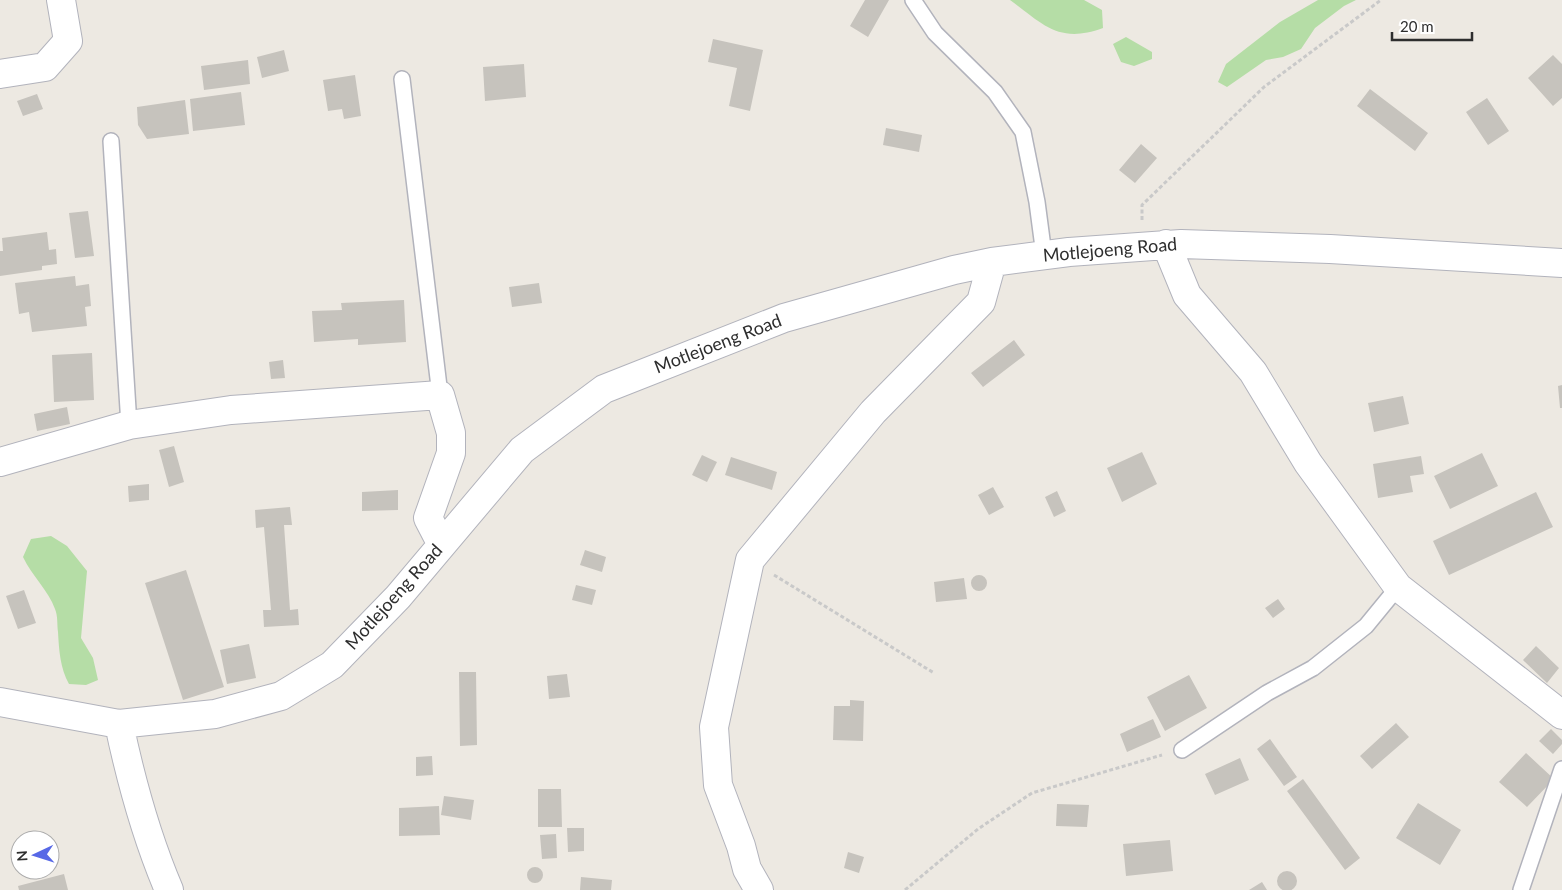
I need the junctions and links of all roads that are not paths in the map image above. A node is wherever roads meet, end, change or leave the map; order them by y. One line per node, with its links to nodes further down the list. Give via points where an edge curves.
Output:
1 (61, 0): 3 (street, via 68,41 45,68)
2 (913, 0): 7 (lane, via 935,33 995,92 1023,132)
3 (0, 74)
4 (402, 79): 10 (lane)
5 (111, 142): 11 (lane)
6 (1154, 245): 7 (street, Motlejoeng Road); 9 (street, Motlejoeng Road, via 1330,248); 14 (street, via 1187,295 1253,372 1308,463)
7 (1044, 255): 8 (street, Motlejoeng Road)
8 (992, 262): 13 (street, Motlejoeng Road, via 784,318 604,389 522,450); 21 (street, via 982,302 873,412 750,560 714,727 718,784 747,869)
9 (1562, 264)
10 (440, 395): 11 (street, via 231,410); 13 (street, via 451,433 451,452 428,518)
11 (129, 425): 12 (street)
12 (0, 462)
13 (442, 543): 17 (street, Motlejoeng Road, via 398,596 332,665 281,696 215,714)
14 (1398, 587): 16 (street); 18 (lane, via 1366,626 1314,668 1267,693)
15 (0, 702): 17 (street, Motlejoeng Road)
16 (1562, 716)
17 (119, 724): 20 (street, via 132,782 155,857)
18 (1182, 750)
19 (1562, 769): 22 (lane)
20 (169, 890)
21 (758, 890)
22 (1521, 890)

